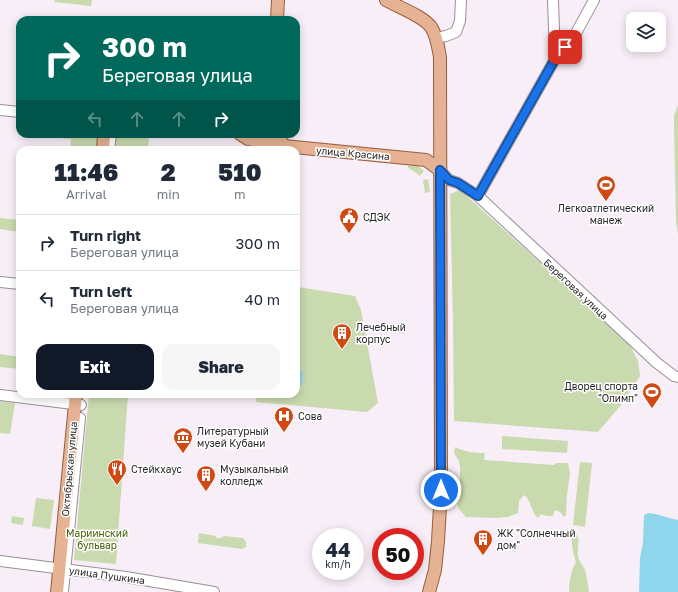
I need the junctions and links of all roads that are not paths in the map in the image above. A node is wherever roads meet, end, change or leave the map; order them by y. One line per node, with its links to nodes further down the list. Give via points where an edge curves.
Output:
1 (278, 0): 6 (main road)
2 (386, 0): 7 (main road, via 424,20)
3 (461, 0): 7 (street, via 460,21 456,32)
4 (553, 0): 8 (street)
5 (594, 0): 8 (street, via 575,35)
6 (277, 16)
7 (436, 38): 15 (main road, via 440,58)
8 (555, 59): 16 (street)
9 (0, 110): 10 (street)
10 (16, 112)
11 (246, 138): 13 (main road, улица Красина)
12 (279, 138): 13 (main road)
13 (284, 146)
14 (300, 148): 15 (main road, улица Красина, via 426,160)
15 (440, 170): 16 (street, Береговая улица, via 449,180); 32 (main road, via 441,490 435,570)
16 (478, 196): 19 (street, Береговая улица, via 657,363)
17 (0, 282): 18 (street)
18 (16, 284)
19 (678, 377)
20 (0, 391): 21 (street)
21 (16, 393)
22 (0, 395): 23 (street)
23 (16, 396)
24 (47, 398): 26 (street)
25 (61, 398): 26 (street)
26 (78, 400): 28 (main road, Октябрьская улица)
27 (0, 561): 28 (street, улица Пушкина)
28 (62, 569): 29 (main road, Октябрьская улица); 30 (street, Октябрьская улица); 31 (street, улица Пушкина)
29 (57, 592)
30 (63, 592)
31 (214, 592)
32 (429, 592)

